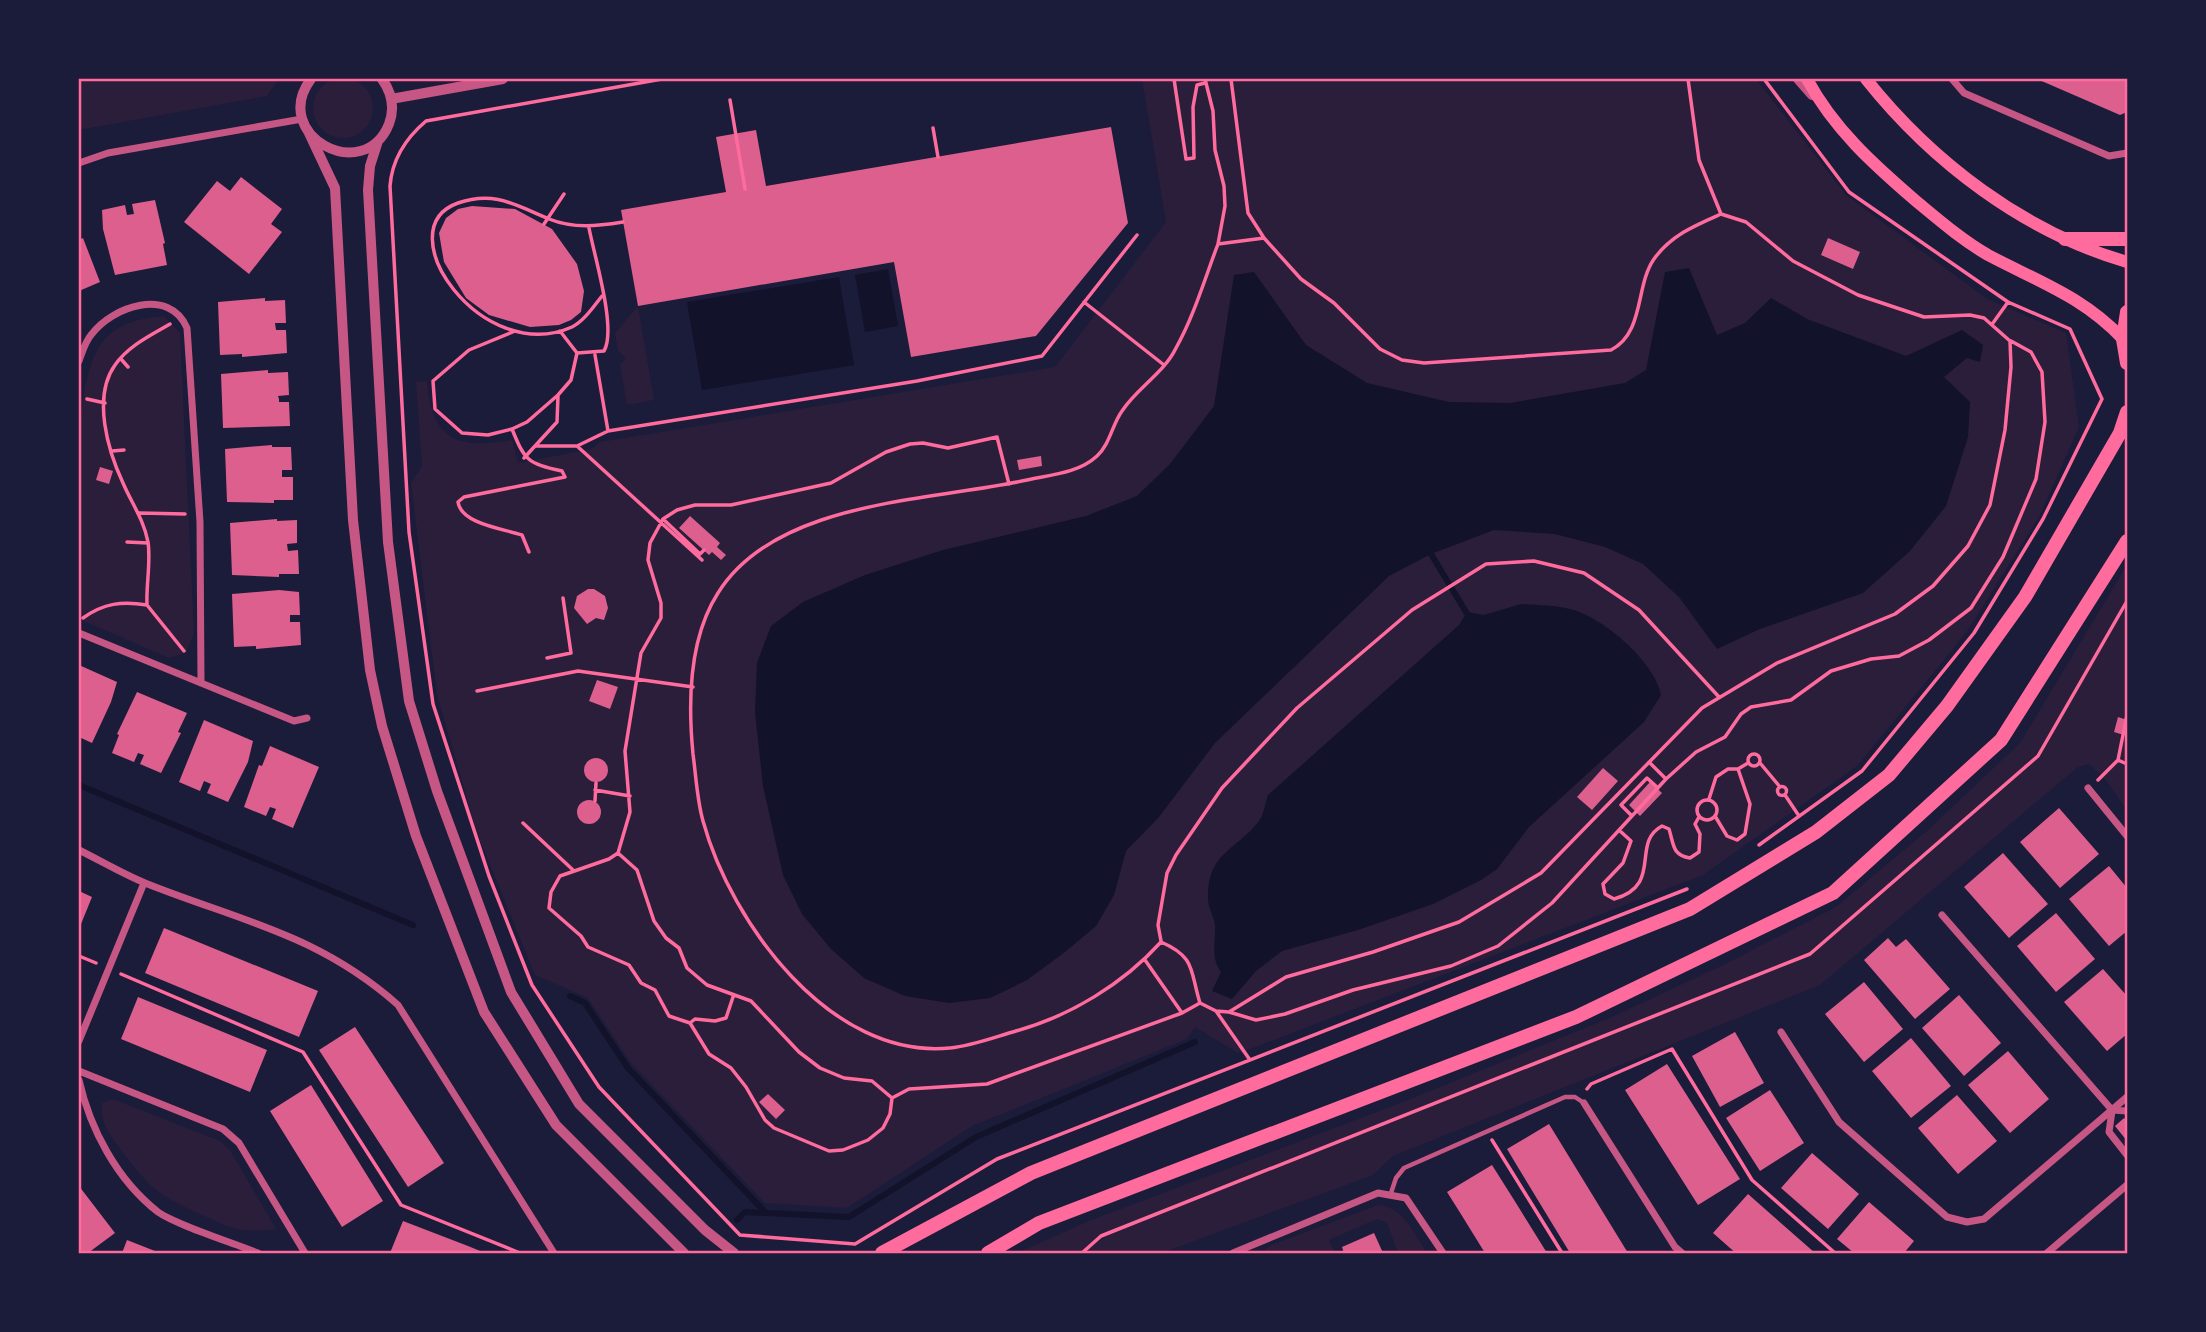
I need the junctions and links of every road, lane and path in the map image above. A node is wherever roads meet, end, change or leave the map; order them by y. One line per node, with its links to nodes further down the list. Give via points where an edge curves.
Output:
1 (311, 79): 17 (street, via 303,93)
2 (382, 79): 14 (street)
3 (503, 79): 14 (street)
4 (662, 79): 134 (path, via 426,121 414,131 392,167 409,532 433,704 489,876 532,985 598,1087 740,1235 855,1244 997,1159)
5 (1174, 79): 13 (path, via 1186,159 1194,158 1194,96 1197,85)
6 (1231, 79): 32 (path, via 1248,214)
7 (1688, 79): 26 (path, via 1699,160)
8 (1764, 79): 39 (path, via 1849,192)
9 (1798, 79): 16 (street)
10 (1807, 79): 16 (main road)
11 (1866, 79): 33 (main road, via 1901,122 1973,185)
12 (1952, 79): 21 (street, via 1964,93 2109,156)
13 (1205, 81): 35 (path, via 1224,186)
14 (391, 99): 20 (street, via 390,121)
15 (730, 100): 24 (path)
16 (1821, 105): 45 (main road, via 1860,154 1943,223 1986,253 2099,313)
17 (302, 118): 19 (street); 23 (street, via 108,153)
18 (933, 128): 22 (path)
19 (309, 133): 20 (street, via 336,152 358,151); 150 (street, via 335,188 353,520 370,670 416,836 484,1012 520,1069 556,1125)
20 (378, 141): 151 (street, via 368,190 388,542 409,701 437,790 511,992 579,1104 705,1230)
21 (2127, 153)
22 (938, 157)
23 (79, 163)
24 (746, 189)
25 (564, 194): 27 (path)
26 (1721, 214): 32 (path, via 1682,232 1653,260 1632,327 1619,346 1424,363 1402,360 1380,349 1334,303 1301,279); 41 (path, via 1746,222 1820,278 1878,304 1924,317 1970,315)
27 (548, 219): 29 (path); 30 (path); 43 (path, via 516,203 471,200 441,214 433,232 438,263 462,302 486,320)
28 (623, 222): 30 (path)
29 (544, 224)
30 (589, 228): 37 (path)
31 (1137, 235): 38 (path)
32 (1264, 238): 35 (path)
33 (2065, 239): 34 (main road); 36 (main road)
34 (2127, 239)
35 (1218, 244): 52 (path, via 1176,350)
36 (2127, 262)
37 (602, 296): 44 (path, via 575,326); 48 (path, via 608,344)
38 (1084, 302): 52 (path); 59 (path, via 1042,356)
39 (2008, 302): 41 (path); 109 (path, via 2070,329 2102,399 2043,519 1975,633 1862,771)
40 (2127, 312): 45 (main road)
41 (1993, 323): 46 (path)
42 (170, 324): 49 (path)
43 (515, 331): 44 (path); 58 (path, via 469,350 433,381 435,409 462,433 488,435)
44 (560, 331): 47 (path)
45 (2123, 339): 51 (main road)
46 (2010, 341): 87 (path, via 2011,367 1996,479 1980,527 1951,568 1895,614 1777,663); 97 (path, via 2031,352 2042,372 2045,422 2036,479 2003,557 1971,608 1899,656 1830,671 1791,700 1751,707 1725,737 1696,752)
47 (577, 353): 48 (path); 54 (path, via 571,380)
48 (595, 355): 59 (path)
49 (121, 359): 53 (path); 56 (path, via 114,366)
50 (79, 361): 84 (street, via 91,335 112,317 136,307 156,303 171,307 181,314 187,328 200,522)
51 (2127, 363)
52 (1164, 365): 65 (path, via 1121,411 1098,455 1079,468)
53 (128, 367)
54 (558, 395): 58 (path); 60 (path, via 557,422)
55 (88, 399): 56 (path)
56 (105, 403): 63 (path, via 103,419)
57 (2127, 412): 152 (main road, via 2120,433 2025,597 1947,706 1889,775 1816,832 1690,909 1031,1173)
58 (512, 429): 64 (path)
59 (608, 431): 61 (path)
60 (535, 446): 61 (path); 64 (path)
61 (577, 446): 73 (path)
62 (124, 450): 63 (path)
63 (112, 451): 66 (path)
64 (524, 458): 75 (path, via 562,471 565,477 464,497 458,502 470,518 523,535)
65 (1009, 484): 68 (path, via 997,437 948,448 923,443 886,452 831,483 731,505 695,505); 85 (path, via 870,508 795,531 767,545 717,593 694,661)
66 (139, 513): 67 (path); 72 (path)
67 (185, 514)
68 (663, 519): 74 (path, via 700,554); 83 (path, via 650,543 648,560 661,603 660,618 641,653)
69 (691, 538): 73 (path)
70 (2127, 541): 153 (main road, via 2001,740 1833,893 1576,1017 1039,1223)
71 (127, 542): 72 (path)
72 (149, 543): 78 (path)
73 (686, 544): 76 (path)
74 (704, 550)
75 (529, 552)
76 (702, 560)
77 (563, 598): 82 (path, via 571,653)
78 (147, 606): 79 (path, via 128,602 100,606); 81 (path)
79 (83, 618)
80 (79, 633): 84 (street)
81 (184, 651)
82 (547, 658)
83 (638, 679): 85 (path); 86 (path, via 578,671); 102 (path, via 625,751)
84 (201, 683): 89 (street, via 294,721)
85 (693, 687): 123 (path, via 692,742 699,799 722,867 766,947 797,984 848,1025 914,1046 950,1049 1036,1026 1084,1003)
86 (477, 691)
87 (1719, 697): 92 (path, via 1702,708); 121 (path, via 1639,610 1584,573 1534,561 1486,564 1412,610 1297,708 1222,788 1167,873 1158,925)
88 (2127, 715): 90 (path)
89 (307, 718)
90 (2125, 731): 91 (path)
91 (2118, 760): 95 (path); 100 (path)
92 (1649, 762): 97 (path); 106 (path)
93 (1748, 763): 94 (path, via 1754,767); 94 (path, via 1754,753); 96 (path)
94 (1760, 763): 109 (path, via 1785,789)
95 (2127, 764)
96 (1738, 769): 104 (path, via 1716,776); 108 (path, via 1750,804 1745,834 1737,840 1727,836)
97 (1666, 779): 99 (path)
98 (596, 783): 101 (path)
99 (1658, 788): 107 (path); 107 (path, via 1647,778 1621,805)
100 (2088, 788): 113 (street)
101 (596, 790): 102 (path); 105 (path)
102 (630, 796): 116 (path)
103 (1602, 798): 106 (path)
104 (1709, 799): 108 (path, via 1717,807); 110 (path, via 1696,807)
105 (595, 801)
106 (1607, 803): 129 (path, via 1541,873 1459,922 1286,977)
107 (1632, 816): 112 (path)
108 (1716, 816): 110 (path, via 1710,820)
109 (1799, 816): 114 (path)
110 (1699, 817): 112 (path, via 1695,824 1700,834 1699,852 1690,858 1679,856 1673,850 1669,829 1654,830 1644,877 1637,888 1614,899 1605,894 1603,884 1623,863 1631,841)
111 (523, 823): 117 (path)
112 (1619, 830): 129 (path, via 1552,903 1498,946 1451,966 1353,990 1285,1014 1256,1020)
113 (2127, 836)
114 (1754, 848)
115 (79, 849): 118 (street)
116 (618, 853): 117 (path); 126 (path, via 637,870 654,921 679,948 687,968 707,985)
117 (573, 870): 131 (path, via 560,876 549,908 588,947 629,965 641,983 655,990 669,1016)
118 (144, 883): 133 (street); 149 (street, via 247,918 365,975 398,1005)
119 (1696, 886): 134 (path)
120 (1942, 915): 140 (street)
121 (1161, 942): 123 (path); 127 (path, via 1179,950 1194,971)
122 (79, 956): 124 (path)
123 (1145, 959): 130 (path)
124 (96, 963)
125 (119, 973): 148 (path, via 303,1052 401,1205)
126 (733, 997): 131 (path, via 726,1018); 138 (path, via 751,1002 820,1068 844,1078 873,1082)
127 (1200, 1003): 128 (path); 130 (path)
128 (1216, 1011): 129 (path); 134 (path)
129 (1229, 1012)
130 (1182, 1013): 138 (path, via 987,1084 909,1089)
131 (690, 1023): 138 (path, via 709,1054 731,1068 746,1087 765,1120 829,1151 868,1140 883,1128)
132 (1781, 1032): 140 (street, via 1839,1122 1947,1217 1967,1222 1984,1219)
133 (79, 1041)
134 (1250, 1060)
135 (79, 1070): 147 (street, via 223,1129 239,1143)
136 (79, 1080): 146 (street, via 95,1134 159,1212)
137 (2127, 1097): 140 (street)
138 (892, 1098)
139 (1584, 1103): 142 (lane, via 1565,1097); 157 (street); 158 (path, via 1591,1084 1672,1049 1752,1180)
140 (2112, 1110): 141 (street); 143 (street, via 2109,1132)
141 (2127, 1111)
142 (1487, 1132): 145 (lane, via 1405,1168); 156 (path)
143 (2127, 1155)
144 (2127, 1185): 159 (street)
145 (1391, 1193): 154 (street, via 1378,1193); 155 (street, via 1406,1198)
146 (258, 1253)
147 (305, 1253)
148 (520, 1253)
149 (554, 1253)
150 (684, 1253)
151 (734, 1253)
152 (882, 1253)
153 (988, 1253)
154 (1233, 1253)
155 (1443, 1253)
156 (1562, 1253)
157 (1682, 1253)
158 (1835, 1253)
159 (2047, 1253)

